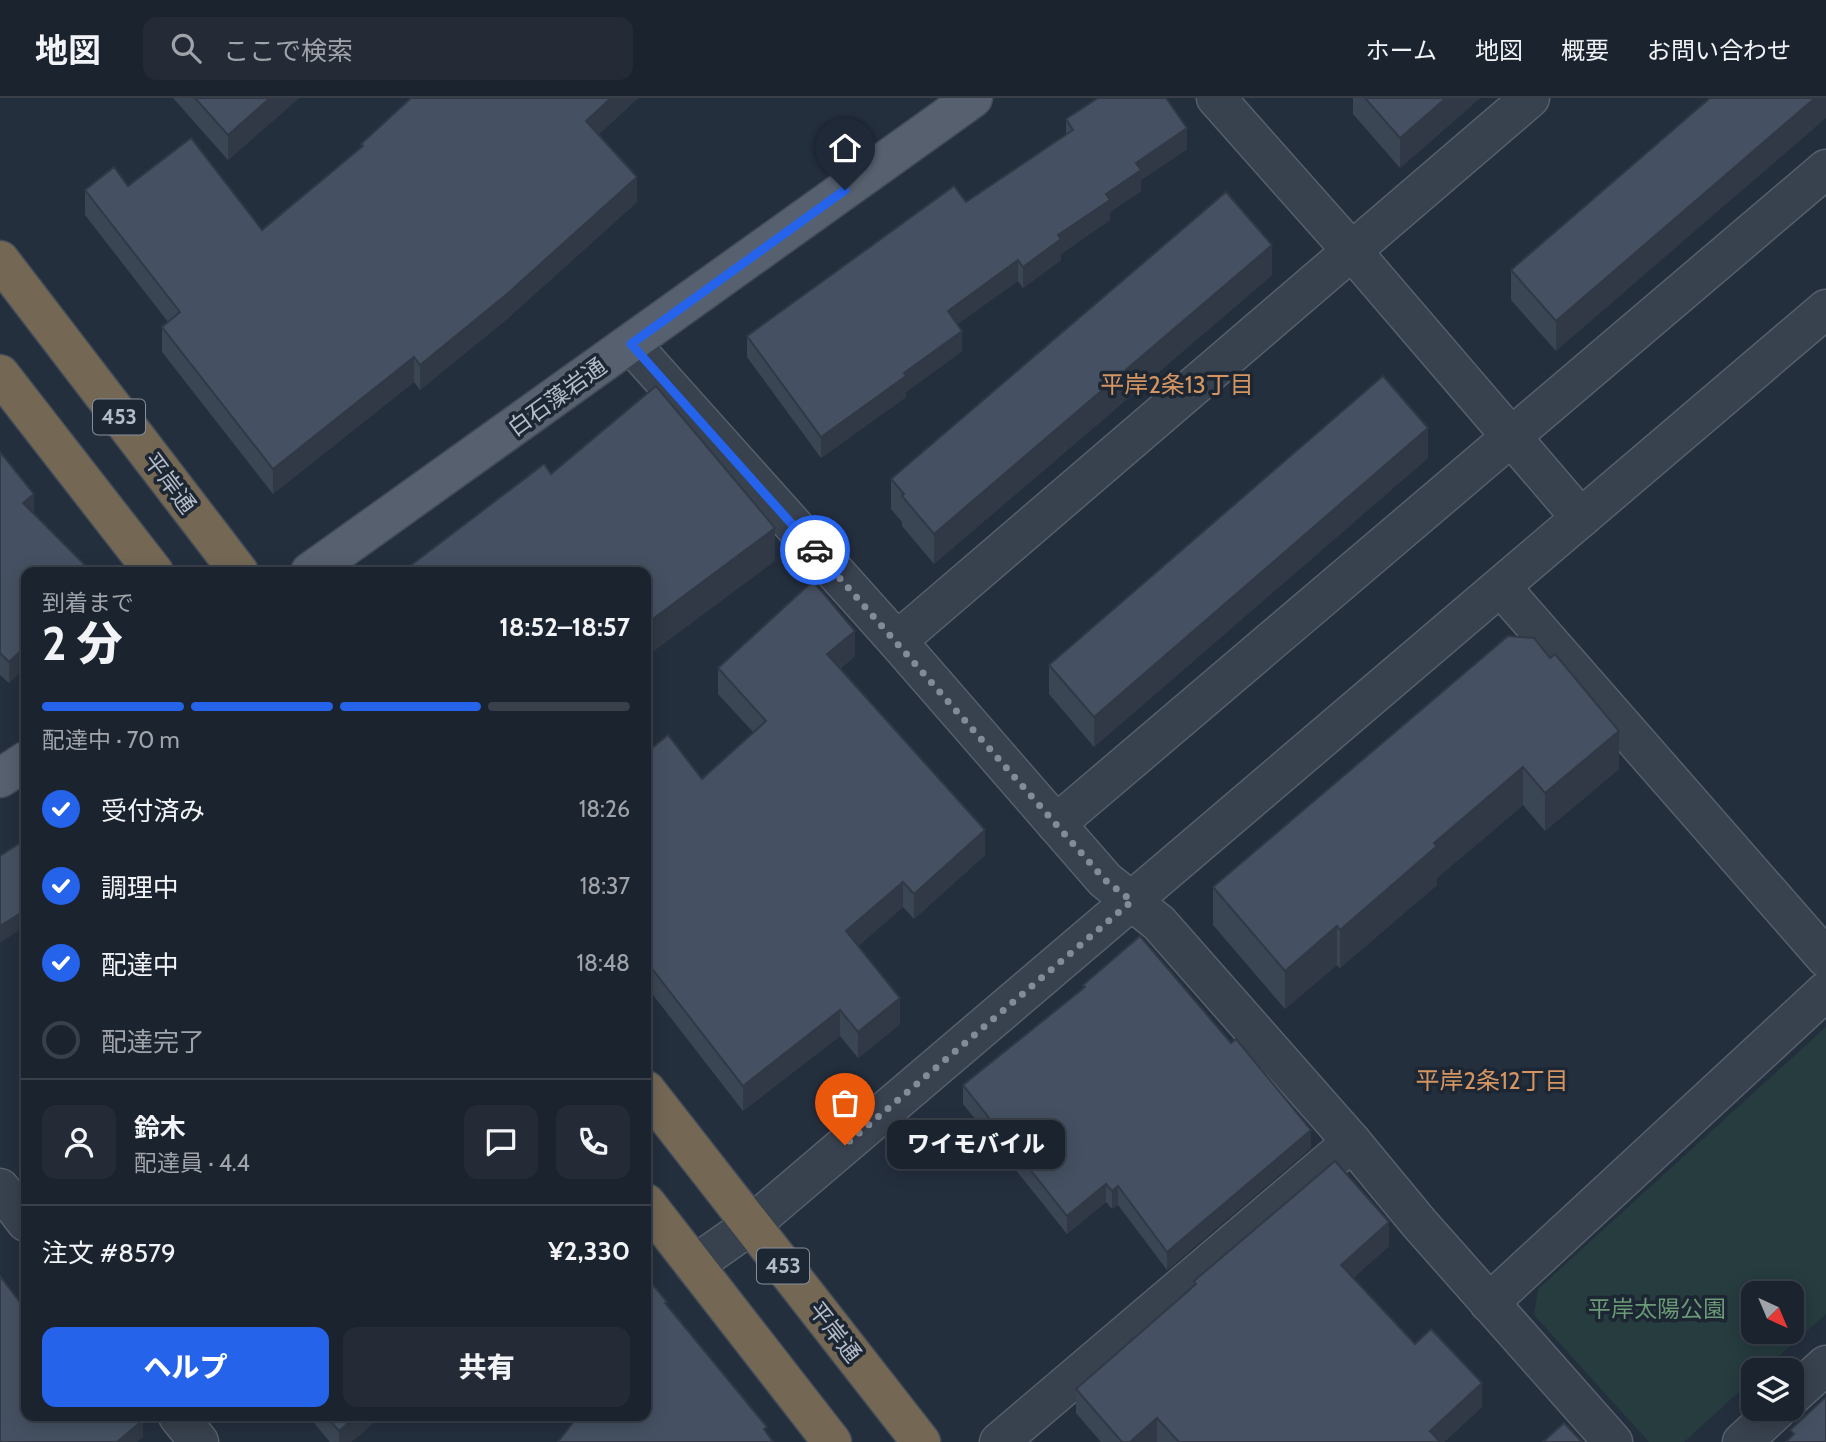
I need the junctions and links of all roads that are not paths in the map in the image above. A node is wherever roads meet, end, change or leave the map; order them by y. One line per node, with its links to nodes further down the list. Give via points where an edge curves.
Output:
1 (973, 98): 8 (main road, 白石藻岩通)
2 (1216, 98): 5 (street)
3 (1530, 98): 5 (street)
4 (1826, 169): 10 (street)
5 (1351, 250): 10 (street); 16 (street)
6 (0, 260): 13 (highway, 平岸通 / 453)
7 (1826, 309): 11 (street)
8 (631, 344): 14 (main road, 白石藻岩通); 16 (street)
9 (0, 374): 12 (highway)
10 (1512, 437): 11 (street); 19 (street)
11 (1581, 518): 15 (street)
12 (151, 567)
13 (235, 567)
14 (317, 567)
15 (1501, 587): 20 (street); 21 (street)
16 (897, 642): 19 (street)
17 (21, 764): 18 (main road)
18 (0, 778)
19 (1056, 824): 20 (street, via 1105,880)
20 (1132, 901): 24 (street, via 1159,923); 28 (street)
21 (1826, 958)
22 (1826, 991): 30 (street)
23 (651, 1096): 28 (highway, 平岸通 / 453)
24 (1352, 1142): 30 (street); 36 (street)
25 (0, 1188): 27 (street)
26 (651, 1209): 29 (highway)
27 (21, 1215)
28 (751, 1225): 29 (street); 35 (highway, 平岸通 / 453)
29 (694, 1265): 34 (highway)
30 (1489, 1303): 37 (street)
31 (1826, 1365): 32 (street)
32 (1804, 1385)
33 (1766, 1421): 38 (street)
34 (832, 1442)
35 (921, 1442)
36 (999, 1442)
37 (1613, 1442)
38 (1742, 1442)

